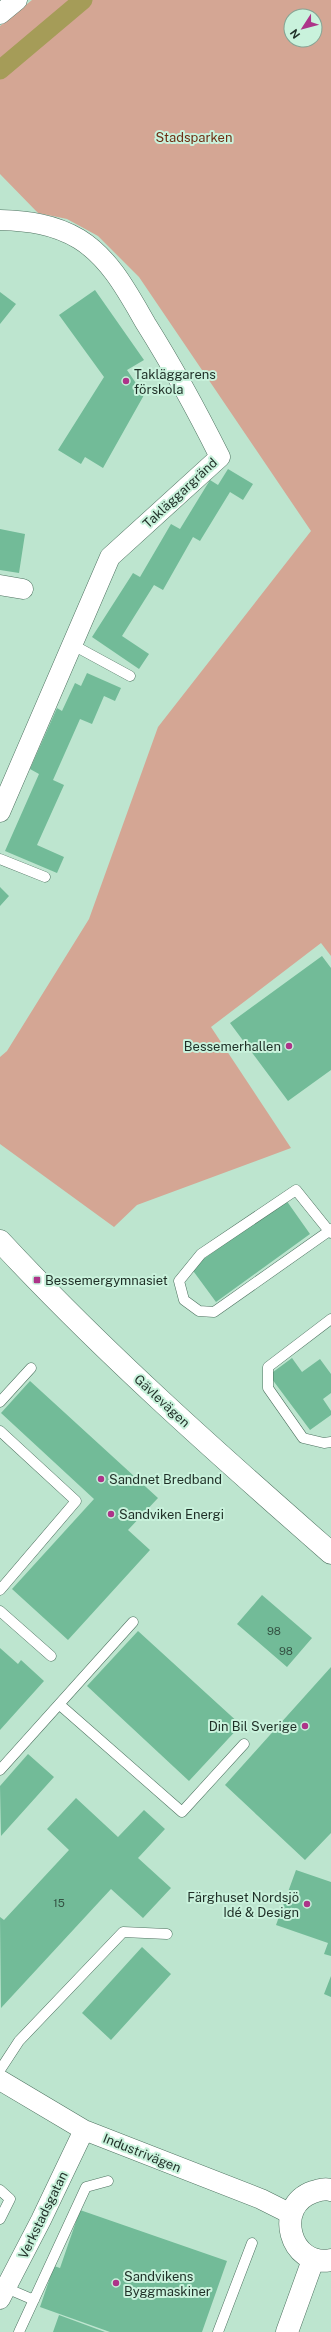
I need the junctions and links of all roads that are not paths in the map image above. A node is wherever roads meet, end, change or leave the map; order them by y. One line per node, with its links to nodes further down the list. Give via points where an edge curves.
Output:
1 (17, 0): 2 (street)
2 (0, 14)
3 (0, 220): 6 (street, Takläggargränd, via 26,220 50,225 79,239 113,270 179,378 220,457 110,557)
4 (0, 586): 5 (street)
5 (23, 589)
6 (73, 645): 7 (lane); 8 (street, Takläggargränd)
7 (130, 676)
8 (0, 812)
9 (0, 859): 10 (lane)
10 (44, 877)
11 (330, 1231): 11 (lane, via 296,1190 201,1254 179,1281 184,1300 199,1311 214,1312)
12 (0, 1241): 18 (main road, Gävlevägen, via 161,1401)
13 (331, 1320): 17 (lane, via 268,1367 268,1388 304,1438 324,1443)
14 (31, 1368): 15 (lane)
15 (0, 1402)
16 (0, 1431): 19 (lane, via 76,1501)
17 (331, 1442)
18 (331, 1553)
19 (0, 1590)
20 (0, 1611): 22 (lane)
21 (133, 1622): 23 (lane)
22 (50, 1656)
23 (60, 1704): 24 (lane, via 182,1812); 25 (lane)
24 (244, 1744)
25 (0, 1770)
26 (167, 1934): 27 (lane, via 123,1932 19,2041)
27 (0, 2070)
28 (0, 2080): 29 (street, Industrivägen)
29 (84, 2130): 33 (street, Industrivägen, via 260,2199); 37 (street, Verkstadsgatan)
30 (108, 2181): 38 (lane, via 86,2187)
31 (0, 2190): 34 (lane, via 10,2199)
32 (331, 2190): 33 (main road, via 308,2194)
33 (290, 2214): 36 (main road, via 289,2228 302,2254)
34 (0, 2219)
35 (252, 2243): 40 (lane)
36 (322, 2260): 41 (main road)
37 (3, 2293): 38 (lane)
38 (34, 2300): 39 (lane)
39 (19, 2332)
40 (218, 2332)
41 (287, 2332)

